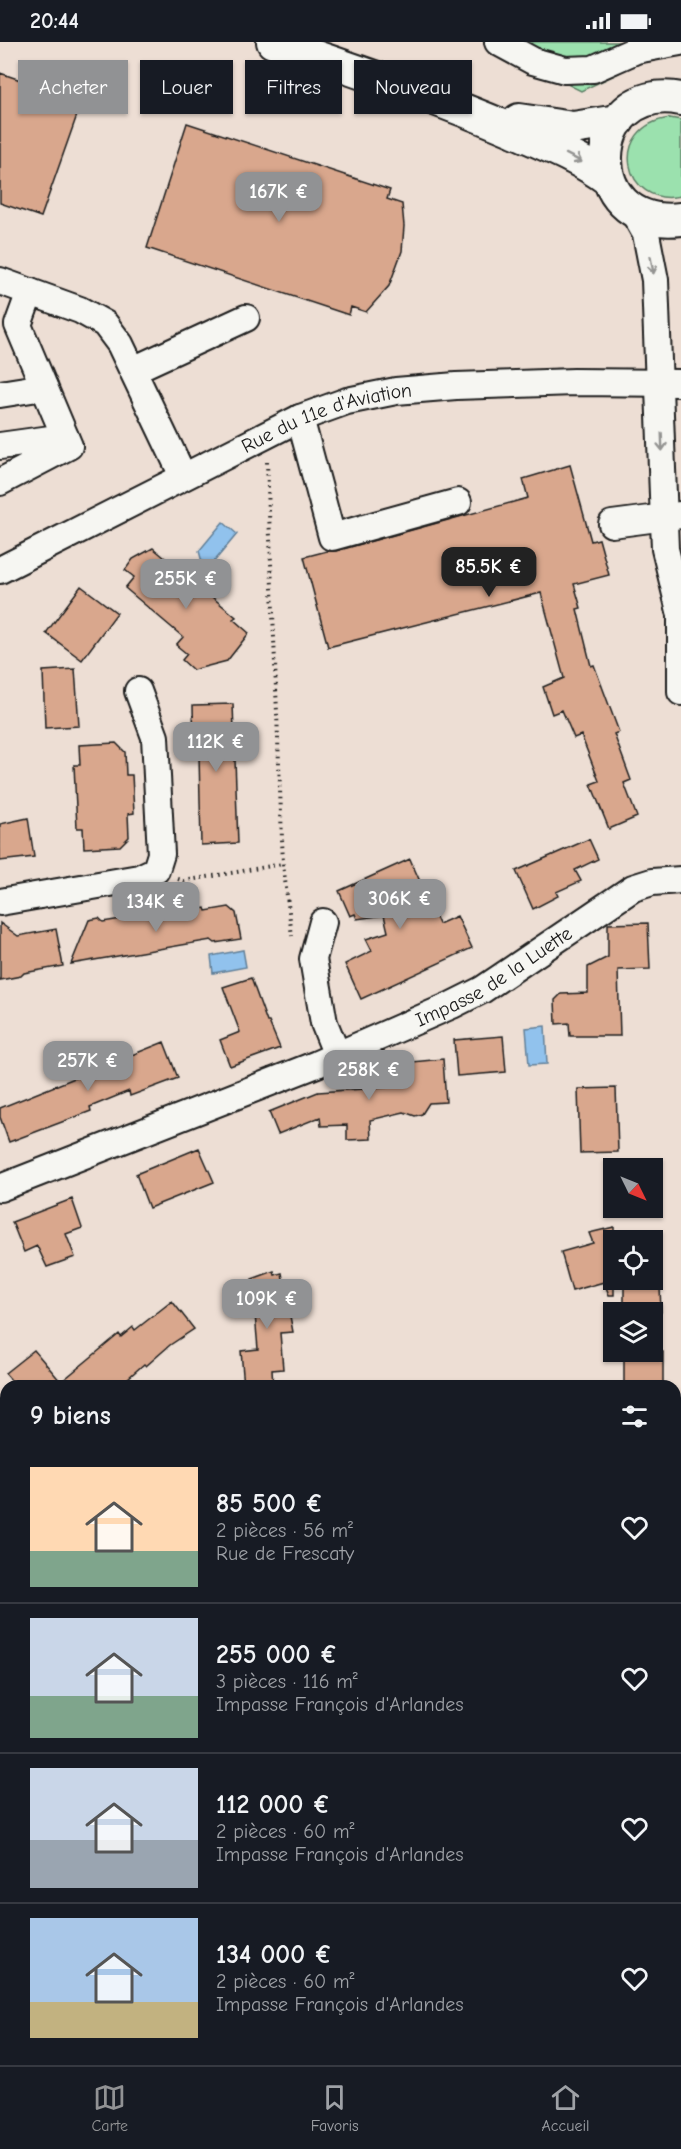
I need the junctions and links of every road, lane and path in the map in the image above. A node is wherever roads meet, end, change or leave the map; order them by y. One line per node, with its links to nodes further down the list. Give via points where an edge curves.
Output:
1 (273, 42): 4 (main road)
2 (498, 42): 3 (street, via 533,61 565,70 593,69 636,50)
3 (680, 42)
4 (354, 71)
5 (681, 99): 8 (main road, via 650,99 632,107)
6 (472, 111): 8 (main road, via 573,128)
7 (472, 113): 9 (main road, one-way to 9, via 555,148)
8 (618, 121): 9 (main road, via 608,139 604,159)
9 (608, 179): 10 (main road, via 618,197)
10 (633, 211): 11 (main road, via 649,218); 16 (street, one-way to 16, via 646,234)
11 (681, 219)
12 (0, 281): 13 (street)
13 (30, 292): 15 (street, via 80,310 105,324); 17 (street, via 18,325)
14 (246, 318): 15 (street)
15 (133, 370): 23 (street)
16 (670, 383): 19 (street, Rue du 11e d'Aviation, via 562,382 396,390 347,401); 26 (street, one-way to 26)
17 (44, 387): 18 (street); 20 (street)
18 (0, 394)
19 (300, 418): 21 (street, Rue du 11e d'Aviation); 25 (street, via 332,537)
20 (65, 437): 22 (street); 24 (street, via 69,446)
21 (258, 439): 23 (street, Rue du 11e d'Aviation); 32 (path, via 267,458)
22 (0, 446)
23 (183, 476): 28 (street, Rue du 11e d'Aviation)
24 (0, 482)
25 (458, 502)
26 (673, 515): 27 (street); 29 (street, via 665,549)
27 (612, 524)
28 (0, 570)
29 (680, 608): 31 (street)
30 (138, 691): 35 (street, via 155,737 161,854 156,870 139,878)
31 (681, 692)
32 (283, 864): 34 (path); 37 (path)
33 (681, 880): 38 (street, Impasse de la Luette, via 633,888 482,990)
34 (184, 881)
35 (0, 902)
36 (323, 922): 38 (street, via 313,959 324,1023)
37 (293, 942)
38 (337, 1055): 39 (street, Impasse de la Luette)
39 (0, 1188)

